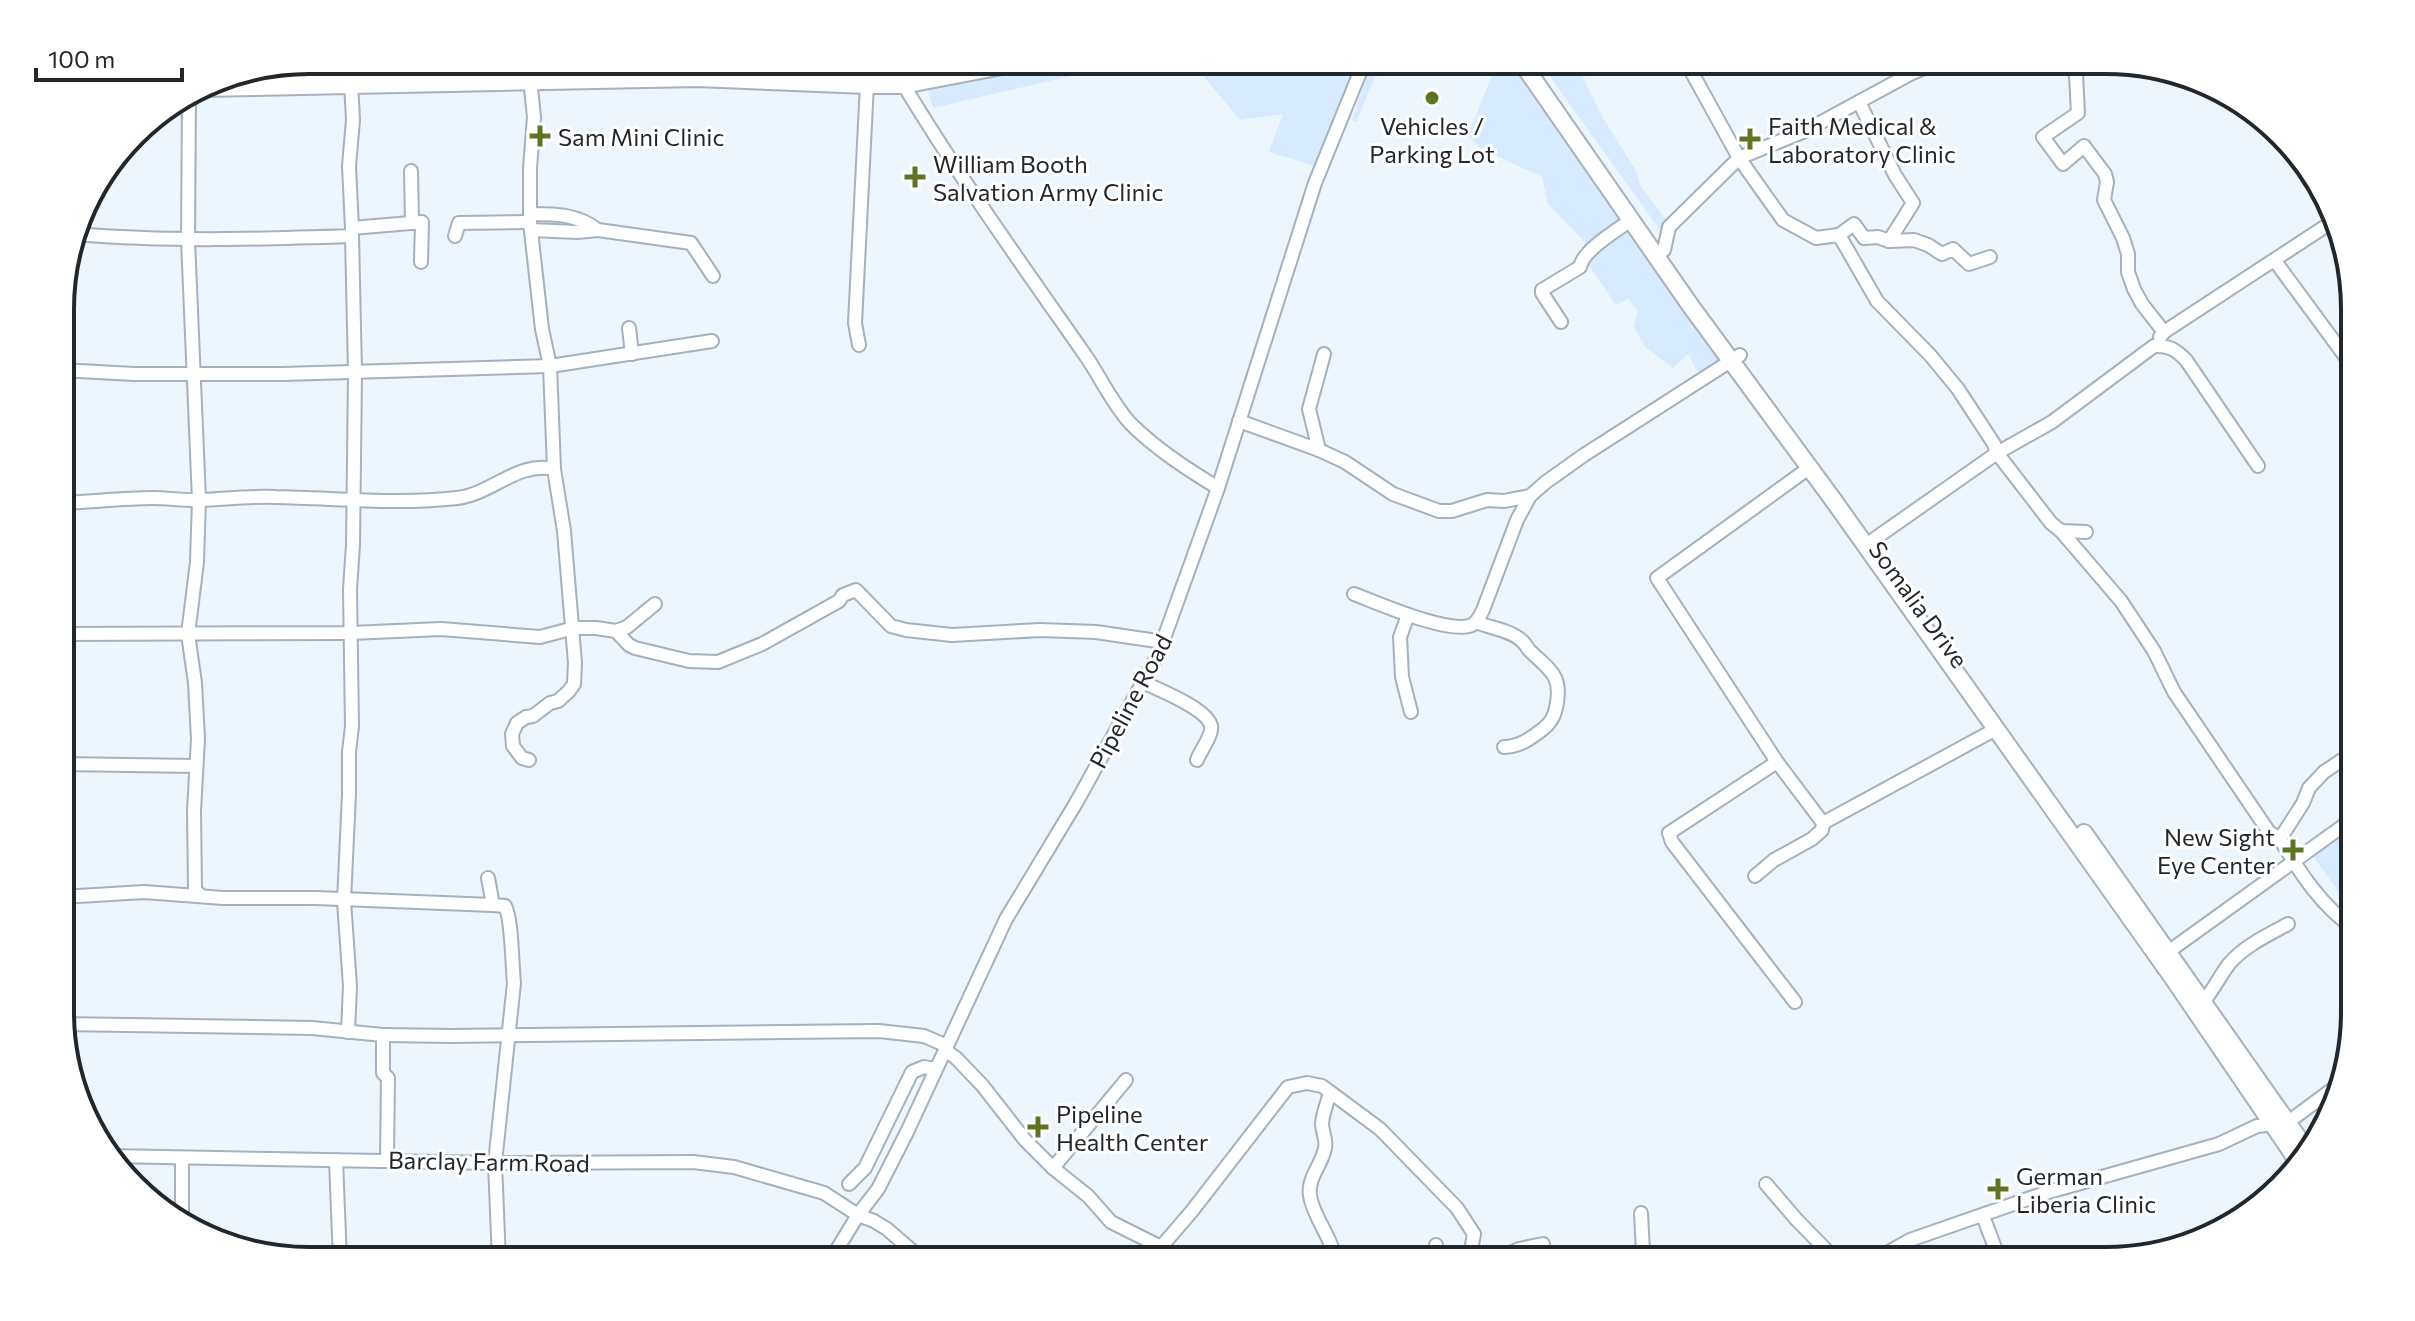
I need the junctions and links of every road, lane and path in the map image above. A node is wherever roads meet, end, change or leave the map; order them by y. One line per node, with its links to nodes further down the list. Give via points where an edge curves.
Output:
1 (1359, 74): 48 (street, Pipeline Road, via 1315,183)
2 (1530, 74): 19 (main road, Somalia Drive)
3 (1541, 74): 29 (main road, Somalia Drive)
4 (1693, 74): 17 (street)
5 (1910, 74): 15 (street)
6 (2075, 74): 36 (street, via 2078,113 2043,137 2063,164 2084,146 2105,174 2104,200 2123,238 2134,289)
7 (306, 75): 13 (highway)
8 (350, 75): 23 (street)
9 (530, 75): 20 (street)
10 (656, 75): 14 (highway)
11 (888, 75): 14 (highway)
12 (898, 75): 54 (street, via 1128,421)
13 (255, 81)
14 (867, 84): 38 (street, via 855,323)
15 (1859, 102): 17 (street); 28 (street, via 1913,203)
16 (189, 106): 27 (street)
17 (1739, 158): 25 (street, via 1783,220 1816,238); 29 (street, via 1669,227)
18 (411, 171): 21 (street)
19 (1631, 220): 34 (street, via 1588,253 1575,271 1542,290); 43 (main road, Somalia Drive)
20 (531, 222): 26 (street, via 459,223); 33 (street, via 564,214 598,230 691,243); 44 (street)
21 (412, 223): 23 (street); 32 (street, via 422,222)
22 (2326, 226): 31 (street)
23 (352, 232): 27 (street); 47 (street)
24 (87, 235): 27 (street)
25 (1839, 235): 28 (street, via 1854,224 1864,238); 50 (street, via 1877,301 1958,389)
26 (455, 236)
27 (188, 240): 46 (street)
28 (1889, 241): 30 (street, via 1914,240 1942,254 1953,249 1969,264)
29 (1664, 250): 43 (main road, Somalia Drive)
30 (1990, 257)
31 (2275, 261): 36 (street); 40 (street)
32 (421, 262)
33 (713, 276)
34 (1561, 322)
35 (629, 328): 41 (street)
36 (2164, 332): 39 (street)
37 (712, 341): 41 (street)
38 (859, 345)
39 (2154, 346): 50 (street, via 2052,422); 51 (street, via 2165,345 2186,360)
40 (2341, 351)
41 (632, 354): 44 (street)
42 (1324, 354): 49 (street, via 1309,409)
43 (1736, 358): 52 (main road, Somalia Drive); 55 (street, via 1584,455); 61 (main road, Somalia Drive)
44 (550, 366): 47 (street); 53 (street)
45 (75, 371): 46 (street)
46 (195, 373): 47 (street); 57 (street)
47 (355, 373): 56 (street)
48 (1239, 421): 49 (street); 54 (street, Pipeline Road)
49 (1319, 450): 55 (street, via 1393,494 1439,511)
50 (1997, 453): 59 (street); 61 (street)
51 (2258, 466)
52 (1809, 468): 74 (main road, Somalia Drive); 79 (street, via 1657,578)
53 (554, 469): 56 (street, via 539,466 457,499); 66 (street)
54 (1218, 488): 71 (street, Pipeline Road)
55 (1530, 496): 65 (street)
56 (352, 499): 57 (street); 68 (street)
57 (199, 500): 58 (street); 70 (street)
58 (75, 502)
59 (2061, 531): 60 (street); 84 (street, via 2121,601 2205,741 2269,832)
60 (2086, 532)
61 (1873, 540): 94 (main road, Somalia Drive)
62 (1354, 594): 64 (street)
63 (655, 604): 67 (street)
64 (1408, 615): 65 (street, via 1452,626); 73 (street, via 1400,637)
65 (1476, 622): 75 (street, via 1522,640 1550,668 1559,686 1546,727 1525,743)
66 (574, 628): 67 (street); 68 (street, via 540,637 441,629); 76 (street, via 574,684 558,701 517,723 512,734 513,746)
67 (616, 631): 71 (street, via 635,648 718,662 762,644 856,590 891,626 906,630 952,635 1096,632)
68 (351, 633): 70 (street); 90 (street)
69 (75, 634): 70 (street)
70 (188, 634): 81 (street, via 197,711)
71 (1164, 642): 72 (street, Pipeline Road)
72 (1143, 682): 77 (street, via 1203,713 1211,724); 101 (street, Pipeline Road, via 1006,919)
73 (1411, 712)
74 (1996, 729): 82 (street); 106 (main road, Somalia Drive)
75 (1504, 747)
76 (529, 760)
77 (1197, 760)
78 (2341, 761): 84 (street, via 2309,788)
79 (1777, 762): 82 (street); 95 (street, via 1669,833)
80 (74, 764): 81 (street)
81 (195, 766): 89 (street, via 195,890)
82 (1823, 823): 86 (street, via 1812,839)
83 (2341, 828): 85 (street)
84 (2280, 839): 85 (street)
85 (2294, 862): 92 (street); 94 (street)
86 (1755, 876)
87 (488, 878): 91 (street)
88 (74, 896): 89 (street, via 144,892)
89 (201, 896): 90 (street)
90 (344, 901): 91 (street); 98 (street)
91 (493, 905): 99 (street, via 505,906 510,914 514,983)
92 (2341, 920)
93 (2288, 924): 96 (street, via 2230,963)
94 (2168, 952): 96 (main road, Somalia Drive)
95 (1795, 1002)
96 (2203, 1002): 106 (main road, Somalia Drive)
97 (75, 1024): 98 (street)
98 (348, 1032): 100 (street)
99 (508, 1034): 100 (street); 101 (street, via 879,1031 924,1036); 113 (street)
100 (383, 1035): 112 (street)
101 (946, 1048): 102 (street, Pipeline Road); 114 (street)
102 (935, 1069): 115 (street, via 912,1072 865,1168); 119 (street, Pipeline Road, via 878,1189)
103 (1126, 1080): 114 (street)
104 (1330, 1093): 122 (street, via 1322,1125 1325,1152 1309,1193); 123 (street, via 1380,1129 1457,1208 1474,1234); 134 (street, via 1307,1083 1288,1087)
105 (2326, 1093): 106 (street)
106 (2279, 1124): 107 (main road, Somalia Drive); 108 (main road); 120 (street, via 2257,1126 2219,1144)
107 (2300, 1144)
108 (2294, 1153)
109 (124, 1156): 110 (street, Barclay Farm Road)
110 (182, 1158): 111 (street, Barclay Farm Road); 117 (street)
111 (336, 1160): 112 (street, Barclay Farm Road); 129 (street)
112 (387, 1160): 113 (street, Barclay Farm Road)
113 (495, 1163): 119 (street, Barclay Farm Road, via 693,1162 734,1167 824,1193); 130 (street)
114 (1053, 1168): 133 (street, via 1111,1222)
115 (849, 1184)
116 (1766, 1184): 126 (street)
117 (182, 1209)
118 (1641, 1213): 125 (street)
119 (858, 1215): 131 (street, Pipeline Road); 132 (street, Barclay Farm Road)
120 (1983, 1216): 127 (street); 128 (street)
121 (1543, 1244): 124 (street)
122 (1331, 1246)
123 (1472, 1246)
124 (1532, 1246)
125 (1643, 1246)
126 (1823, 1246)
127 (1899, 1246)
128 (1994, 1246)
129 (339, 1247)
130 (498, 1247)
131 (839, 1247)
132 (907, 1247)
133 (1160, 1247)
134 (1161, 1247)

